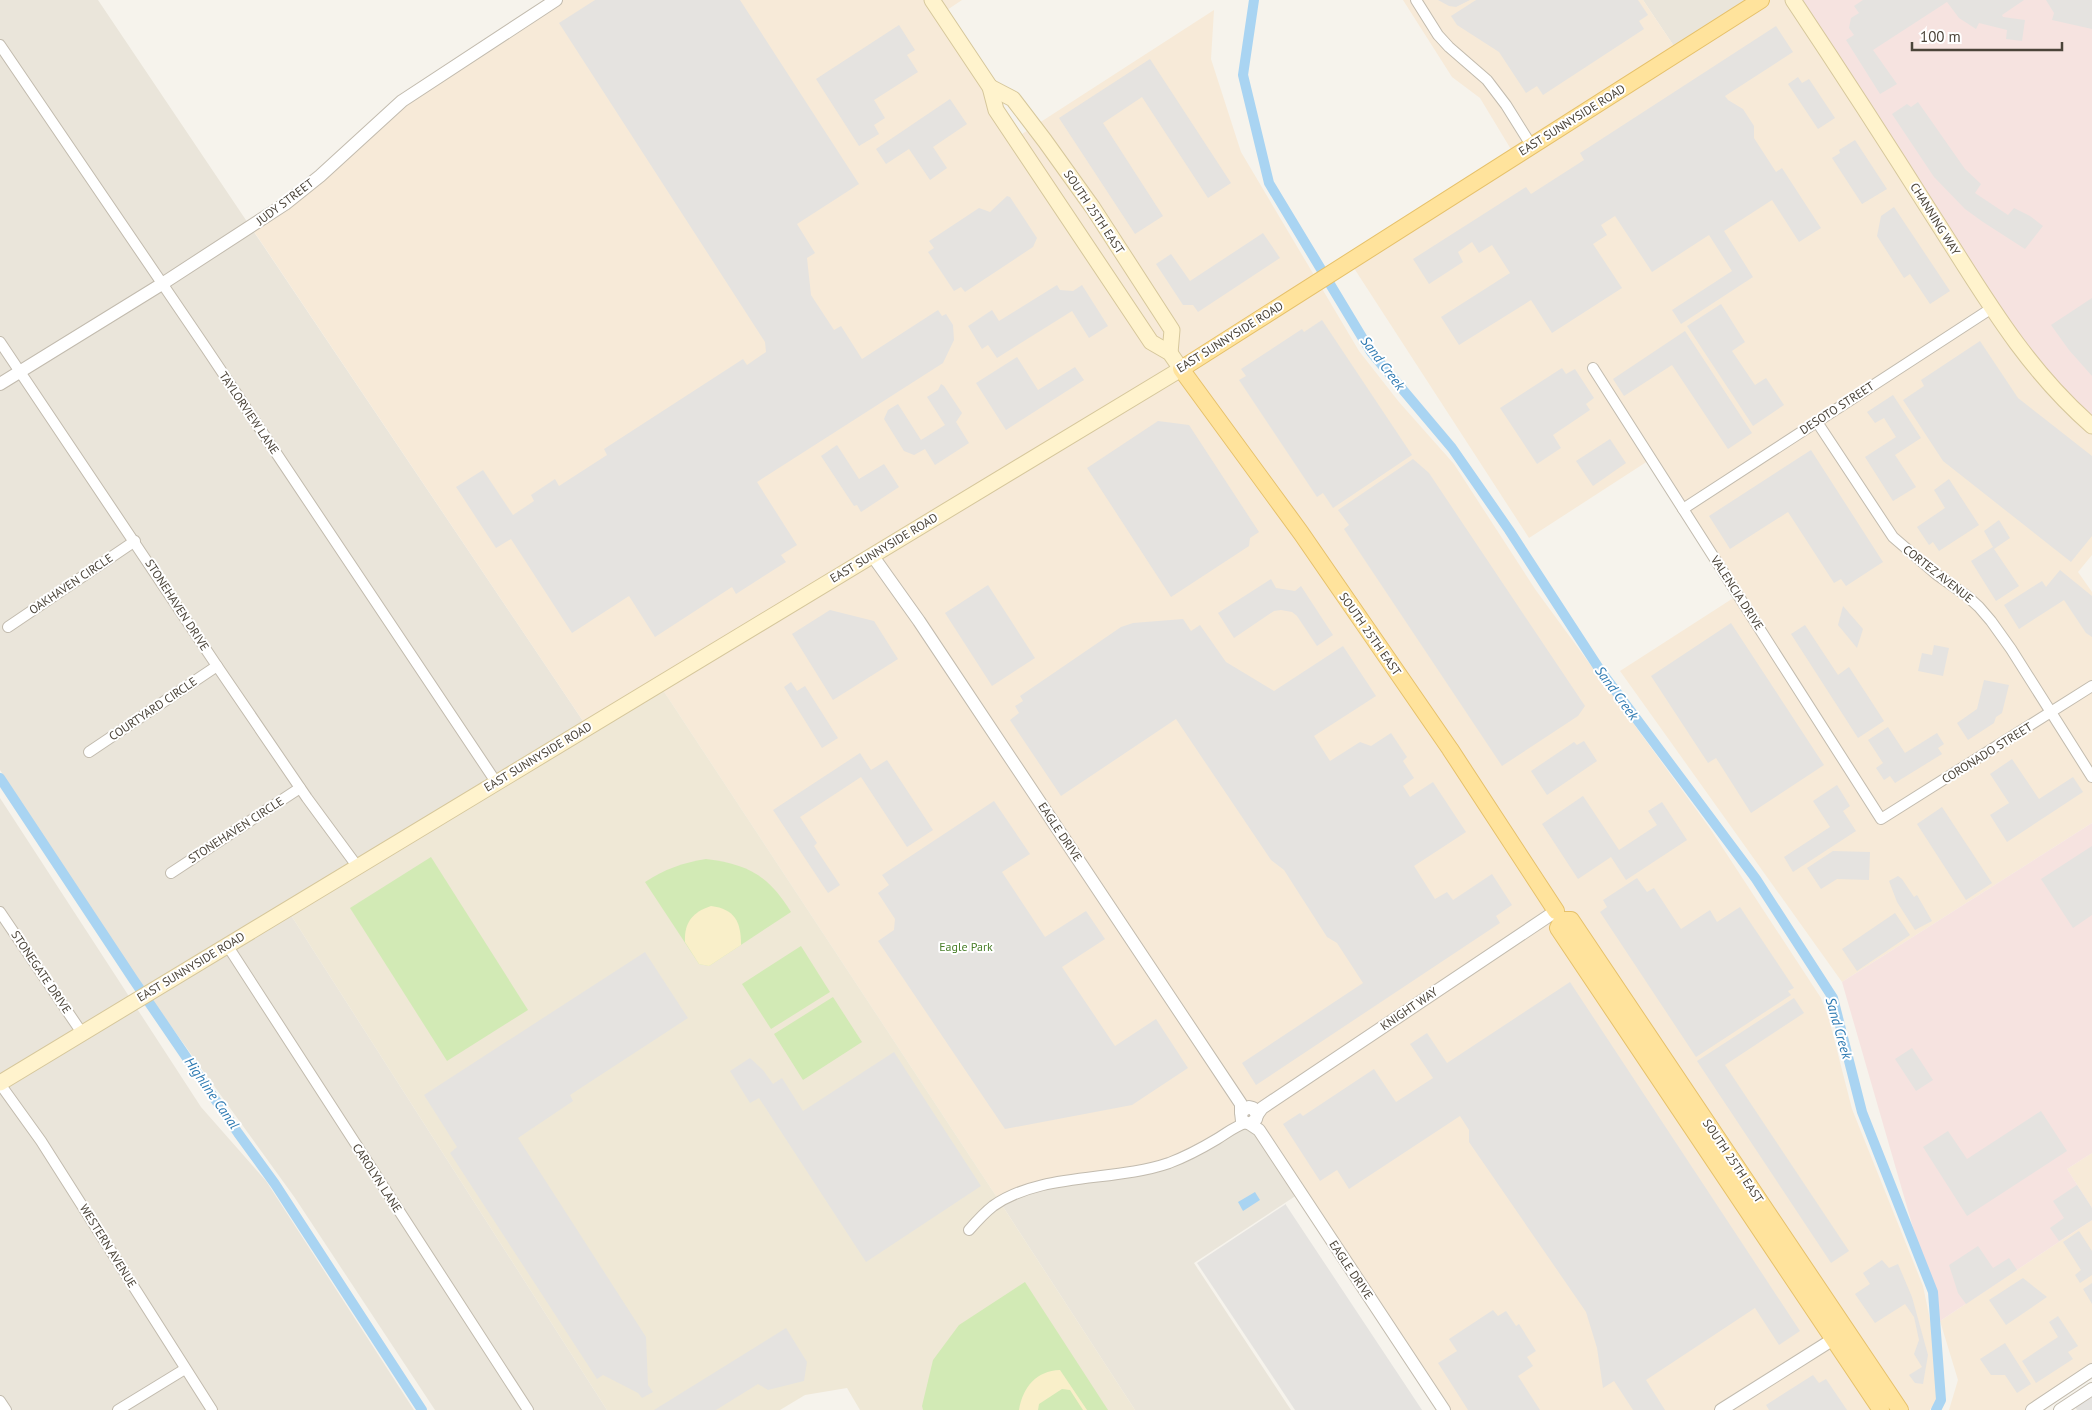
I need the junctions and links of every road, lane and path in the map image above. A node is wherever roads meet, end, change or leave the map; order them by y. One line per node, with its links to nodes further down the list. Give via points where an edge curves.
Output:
1 (556, 0): 9 (street, JUDY STREET, via 402,101 285,204)
2 (932, 0): 7 (main road, SOUTH 25TH EAST)
3 (1416, 0): 8 (street, via 1442,40 1487,80)
4 (1761, 0): 8 (main road, EAST SUNNYSIDE ROAD)
5 (1793, 0): 10 (main road, CHANNING WAY)
6 (0, 44): 9 (street, TAYLORVIEW LANE)
7 (990, 87): 12 (main road, SOUTH 25TH EAST, via 996,110 1050,194 1151,342); 12 (main road, SOUTH 25TH EAST, via 1014,99 1093,208 1172,330)
8 (1531, 146): 14 (main road, EAST SUNNYSIDE ROAD)
9 (162, 284): 15 (street, JUDY STREET); 28 (street, TAYLORVIEW LANE)
10 (1992, 308): 17 (street, DESOTO STREET); 18 (main road, CHANNING WAY, via 2042,377)
11 (0, 342): 15 (street, STONEHAVEN DRIVE)
12 (1170, 353): 14 (main road, SOUTH 25TH EAST)
13 (1593, 368): 19 (street, VALENCIA DRIVE)
14 (1181, 369): 21 (main road, EAST SUNNYSIDE ROAD); 34 (main road, SOUTH 25TH EAST, via 1323,565 1450,749)
15 (20, 371): 16 (street, JUDY STREET); 20 (street, STONEHAVEN DRIVE)
16 (0, 384)
17 (1817, 422): 19 (street, DESOTO STREET); 25 (street, CORTEZ AVENUE, via 1893,537 1979,606)
18 (2092, 426)
19 (1683, 509): 30 (street, VALENCIA DRIVE)
20 (135, 541): 22 (street, OAKHAVEN CIRCLE); 23 (street, STONEHAVEN DRIVE)
21 (872, 555): 28 (main road, EAST SUNNYSIDE ROAD); 38 (street, EAGLE DRIVE)
22 (8, 627)
23 (217, 666): 26 (street, COURTYARD CIRCLE); 29 (street, STONEHAVEN DRIVE)
24 (2092, 686): 25 (street, CORONADO STREET)
25 (2051, 712): 27 (street, CORTEZ AVENUE); 30 (street, CORONADO STREET)
26 (89, 752)
27 (2092, 777)
28 (496, 782): 31 (main road, EAST SUNNYSIDE ROAD)
29 (300, 788): 31 (street, STONEHAVEN DRIVE); 32 (street, STONEHAVEN CIRCLE)
30 (1881, 819)
31 (357, 866): 35 (main road, EAST SUNNYSIDE ROAD)
32 (171, 873)
33 (0, 912): 36 (street, STONEGATE DRIVE)
34 (1559, 916): 38 (street, KNIGHT WAY); 39 (main road, SOUTH 25TH EAST, via 1558,928)
35 (227, 945): 36 (main road, EAST SUNNYSIDE ROAD); 51 (street, CAROLYN LANE)
36 (82, 1033): 37 (main road, EAST SUNNYSIDE ROAD)
37 (0, 1084): 44 (street, WESTERN AVENUE, via 41,1140)
38 (1249, 1116): 40 (street, KNIGHT WAY, via 1209,1144 1168,1163 1132,1172 1049,1184 1015,1194 991,1207); 52 (street, EAGLE DRIVE)
39 (1695, 1119): 41 (main road, SOUTH 25TH EAST); 42 (main road, SOUTH 25TH EAST)
40 (968, 1230)
41 (1787, 1272): 42 (main road, via 1802,1280 1814,1296); 43 (main road, SOUTH 25TH EAST)
42 (1824, 1294): 55 (main road, SOUTH 25TH EAST)
43 (1832, 1340): 53 (street); 54 (main road, SOUTH 25TH EAST)
44 (185, 1369): 49 (street); 50 (street, WESTERN AVENUE)
45 (2092, 1370): 56 (street)
46 (2092, 1389): 57 (street)
47 (0, 1401): 48 (street)
48 (6, 1410)
49 (118, 1410)
50 (212, 1410)
51 (528, 1410)
52 (1444, 1410)
53 (1721, 1410)
54 (1881, 1410)
55 (1900, 1410)
56 (2032, 1410)
57 (2060, 1410)

